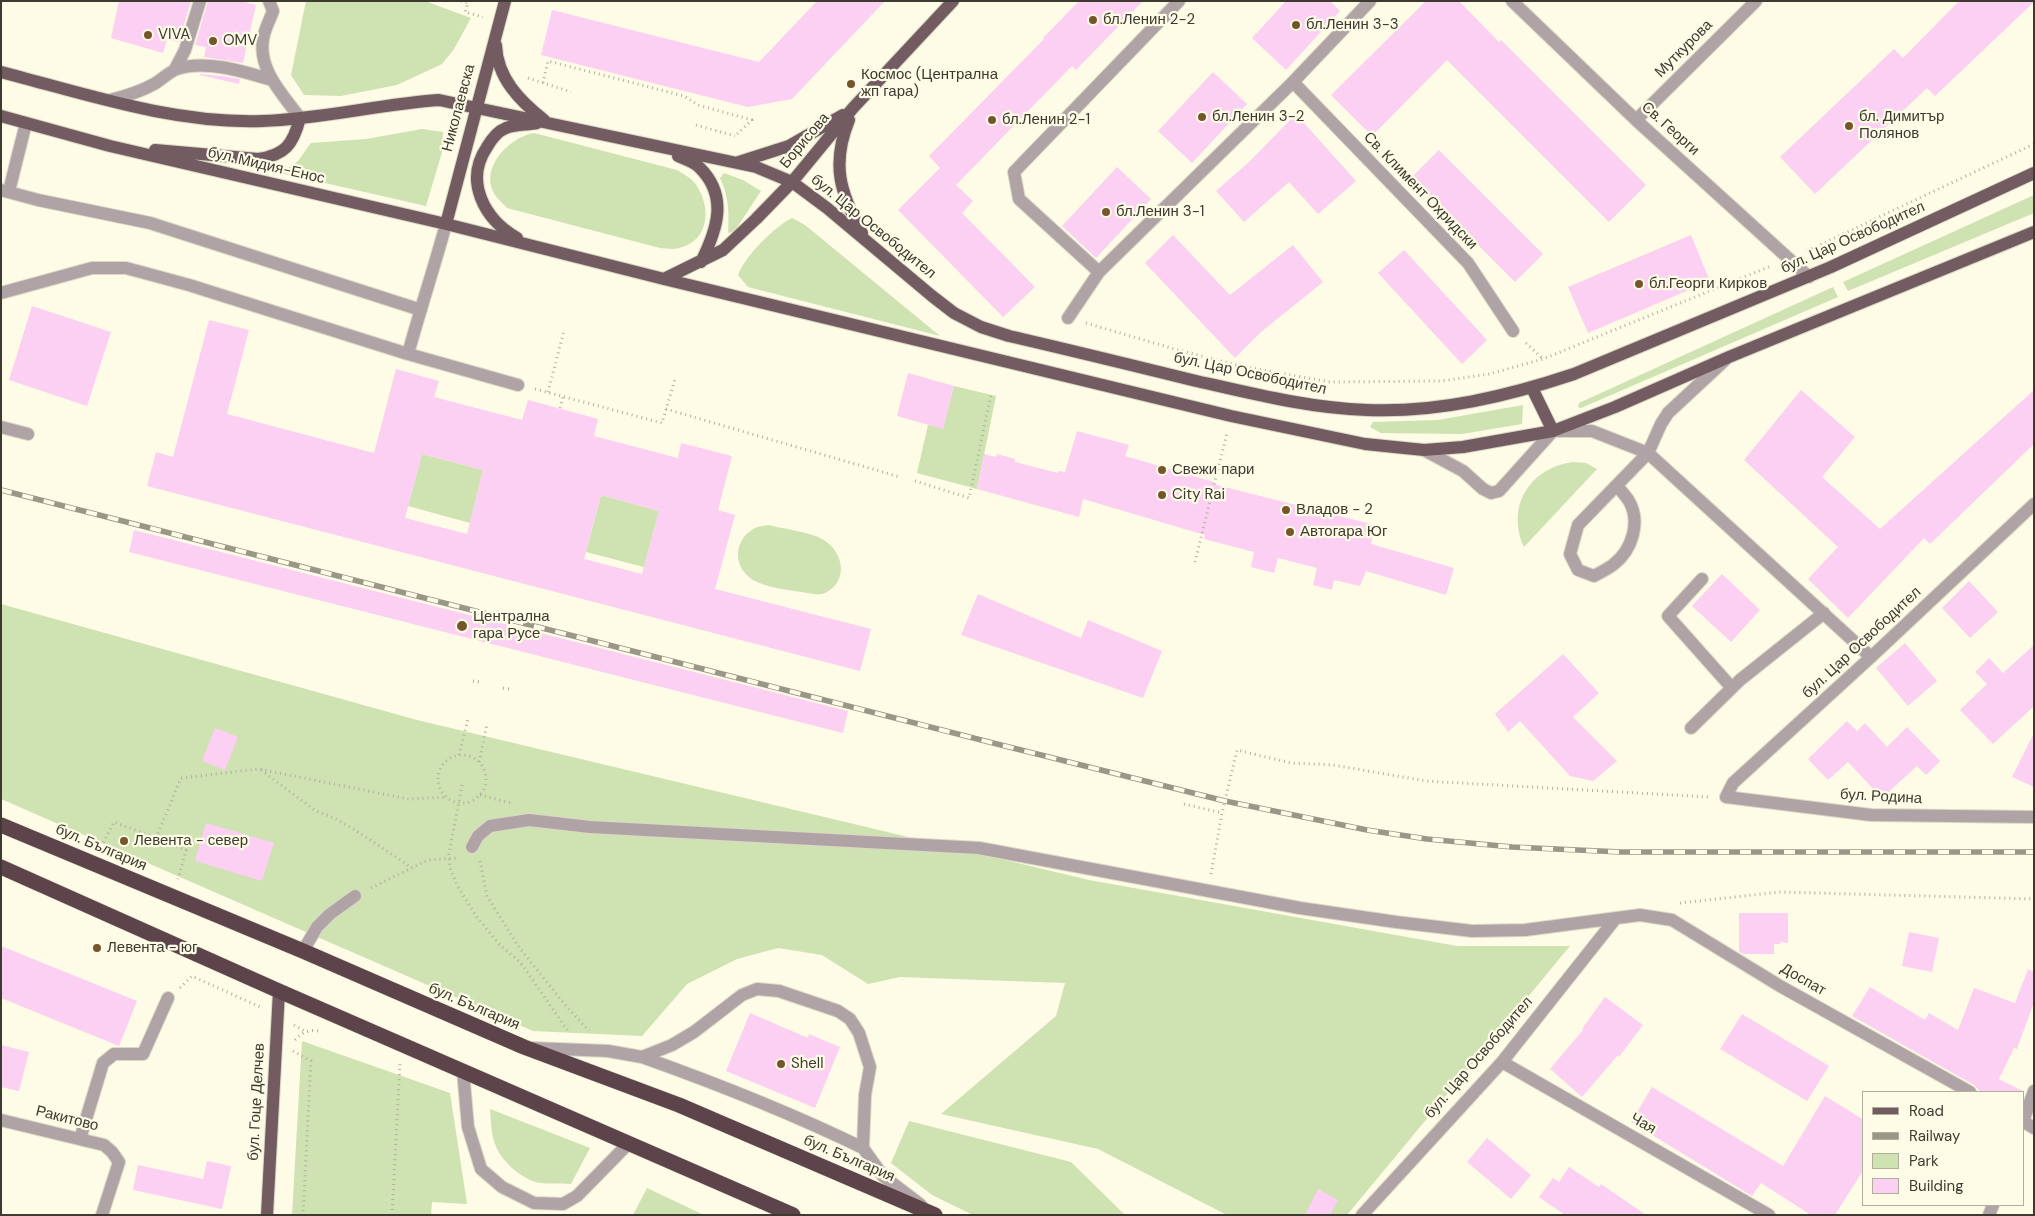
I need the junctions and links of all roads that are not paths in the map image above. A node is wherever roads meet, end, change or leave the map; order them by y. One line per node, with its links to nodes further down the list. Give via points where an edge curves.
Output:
1 (200, 1): 10 (street, via 185,50)
2 (270, 1): 12 (street, via 273,11 262,51)
3 (505, 1): 9 (main road, Николаевска)
4 (953, 1): 16 (main road, Борисова)
5 (1180, 1): 33 (street, via 1014,172 1019,200)
6 (1370, 1): 13 (street)
7 (1512, 1): 19 (street, Св. Георги)
8 (1756, 1): 19 (street, Муткурова)
9 (497, 28): 15 (main road, Николаевска); 20 (main road, via 496,53 500,69 525,105)
10 (175, 70): 12 (street, via 195,65 236,70); 14 (street, via 134,94)
11 (1, 72): 14 (main road)
12 (272, 80): 18 (street)
13 (1293, 82): 33 (street); 39 (street, Св. Климент Охридски, via 1468,263)
14 (110, 100): 18 (main road, via 156,111 221,120)
15 (477, 107): 18 (main road, via 439,100); 20 (main road, бул. Цар Освободител); 28 (main road, Николаевска)
16 (853, 108): 24 (main road, via 789,146); 26 (main road, Борисова); 30 (main road, via 842,135 838,160 840,183 847,206)
17 (1, 116): 21 (main road, бул. Мидия-Енос)
18 (300, 118): 22 (main road, via 297,132 282,152 272,157 258,159)
19 (1636, 120): 34 (street, Св. Георги)
20 (546, 122): 23 (main road, бул. Цар Освободител); 31 (main road, via 506,128 492,139 476,171 484,204 495,222)
21 (26, 123): 22 (main road, бул. Мидия-Енос); 27 (street)
22 (110, 146): 28 (main road, бул. Мидия-Енос)
23 (667, 150): 24 (main road, бул. Цар Освободител); 32 (main road, via 698,166 717,198 716,229)
24 (736, 162): 26 (main road, бул. Цар Освободител)
25 (2034, 173): 34 (main road, бул. Цар Освободител)
26 (792, 182): 30 (main road, бул. Цар Освободител); 32 (main road, Борисова, via 738,237)
27 (5, 191): 37 (street, via 150,223)
28 (446, 224): 31 (main road, бул. Мидия-Енос); 37 (street, via 431,283)
29 (2034, 232): 41 (main road)
30 (866, 240): 43 (main road, бул. Цар Освободител, via 932,296 981,327 1238,391 1328,408 1368,410 1445,406)
31 (525, 243): 35 (main road)
32 (701, 262): 35 (main road, Борисова)
33 (1099, 272): 38 (street)
34 (1810, 277): 43 (main road, бул. Цар Освободител, via 1574,374)
35 (664, 279): 47 (main road, via 1231,416 1365,444)
36 (1, 293): 40 (street, via 92,268 126,268)
37 (420, 310): 40 (street)
38 (1068, 318)
39 (1513, 331)
40 (408, 354): 42 (street)
41 (1729, 357): 45 (main road); 48 (street, via 1668,413)
42 (518, 385)
43 (1532, 388): 45 (main road)
44 (1, 427): 46 (street)
45 (1553, 431): 47 (main road, via 1463,447); 47 (street, via 1499,491 1491,493 1463,471); 48 (street, via 1592,431)
46 (28, 434)
47 (1424, 450)
48 (1648, 452): 49 (street); 52 (street)
49 (1617, 486): 49 (street, via 1578,525 1570,554 1578,570 1594,576 1615,564 1629,546 1635,527 1629,501)
50 (2034, 504): 53 (street, бул. Цар Освободител)
51 (1702, 580): 54 (street, via 1668,616)
52 (1824, 613): 53 (street); 54 (street)
53 (1871, 658): 56 (street, бул. Цар Освободител, via 1733,783)
54 (1732, 688): 55 (street)
55 (1691, 728)
56 (1726, 798): 57 (street, бул. Родина, via 1871,815)
57 (2034, 816)
58 (1, 825): 63 (highway, бул. България)
59 (472, 848): 62 (street, Доспат, via 478,836 490,826 529,820 979,848 1291,906 1472,931 1525,930)
60 (1, 867): 64 (highway)
61 (355, 896): 63 (street, via 317,927)
62 (1616, 918): 68 (street, бул. Цар Освободител); 70 (street, Доспат, via 1640,914 1672,920 1780,986)
63 (303, 951): 66 (highway, бул. България)
64 (279, 991): 69 (highway); 79 (main road, бул. Гоце Делчев)
65 (168, 998): 74 (street, via 143,1054 114,1054 103,1064)
66 (524, 1047): 67 (street, via 608,1051); 77 (highway, бул. България, via 679,1105)
67 (642, 1057): 76 (street, via 720,1085); 76 (street, via 694,1032 742,995 757,989 779,991 838,1011 850,1019 859,1033 870,1067 865,1095)
68 (1502, 1062): 81 (street, бул. Цар Освободител); 82 (street, Чая)
69 (463, 1070): 75 (highway); 75 (street, via 468,1127 481,1169 502,1187 534,1203 563,1204 577,1196)
70 (1968, 1091)
71 (2034, 1091): 72 (street)
72 (2025, 1117)
73 (1, 1120): 74 (street, Ракитово)
74 (80, 1138): 78 (street, Ракитово, via 104,1145 119,1162)
75 (629, 1143): 80 (highway)
76 (863, 1148): 77 (street, via 883,1176)
77 (934, 1214)
78 (102, 1215)
79 (267, 1215)
80 (793, 1215)
81 (1362, 1215)
82 (1768, 1215)

